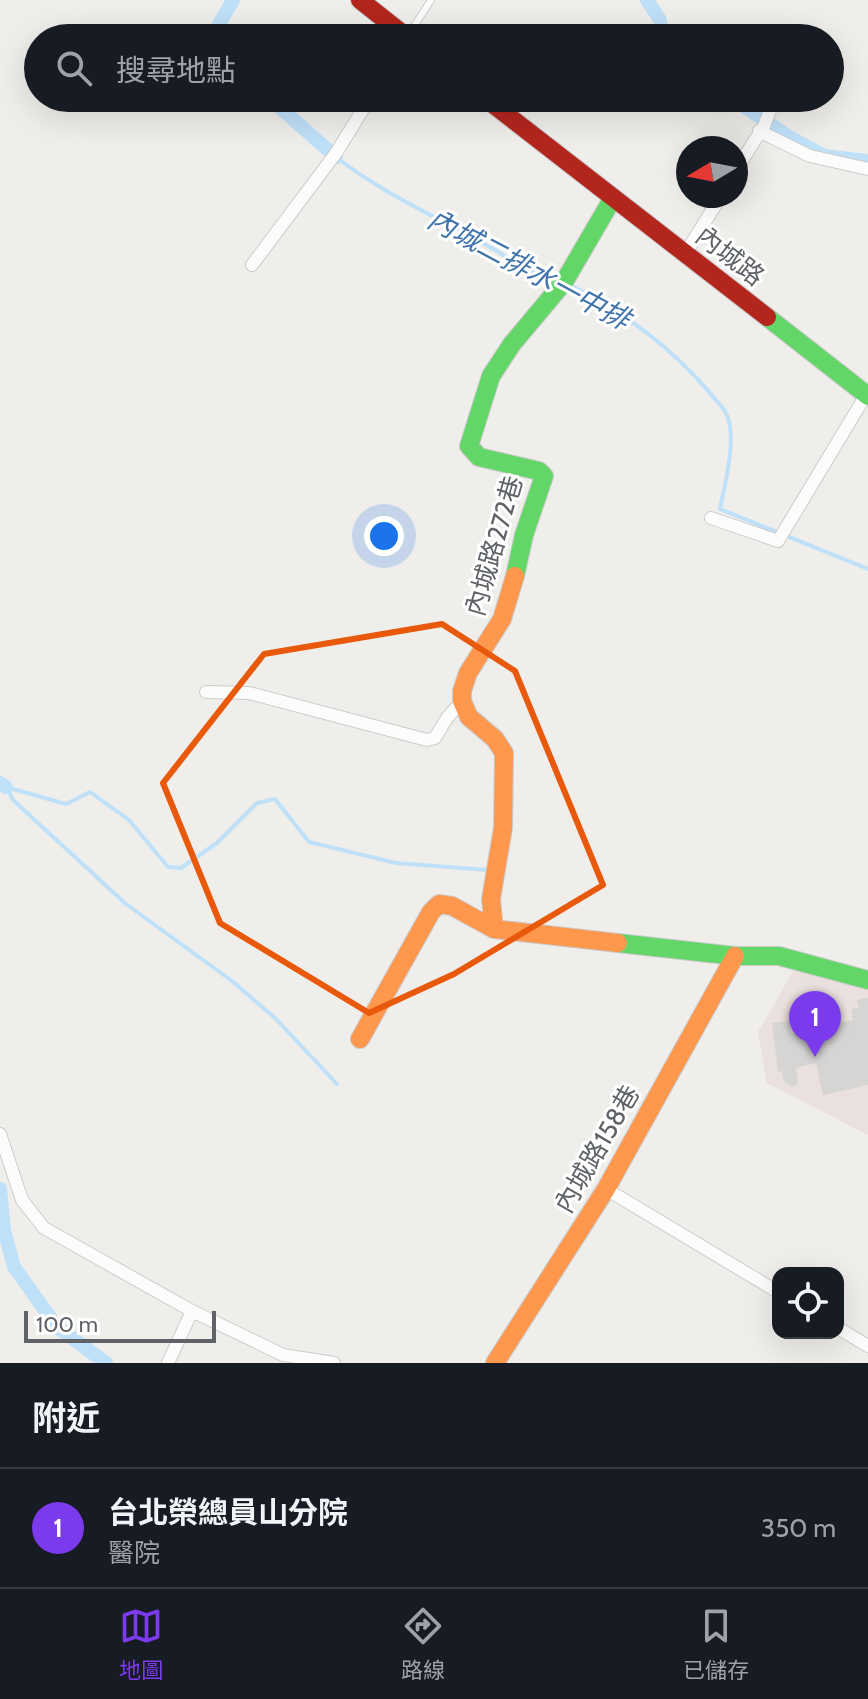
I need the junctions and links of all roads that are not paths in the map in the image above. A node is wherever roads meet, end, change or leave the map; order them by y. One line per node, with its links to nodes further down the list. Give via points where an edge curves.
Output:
1 (360, 0): 3 (street)
2 (431, 0): 4 (lane)
3 (390, 24)
4 (416, 24)
5 (361, 112): 14 (street)
6 (503, 112): 11 (street, 內城路)
7 (766, 112): 8 (street)
8 (762, 128): 9 (street); 10 (street, via 810,156)
9 (748, 151)
10 (868, 169)
11 (613, 198): 13 (street, 內城路); 18 (street, 內城路272巷, via 564,282 491,376 469,446 479,457 544,476 501,622 464,684)
12 (714, 208): 13 (street)
13 (685, 254): 15 (street, 內城路)
14 (252, 265)
15 (867, 395): 16 (street, via 778,541)
16 (711, 518)
17 (206, 692): 18 (street, via 249,693 427,740 435,738)
18 (462, 701): 19 (street, via 504,753 503,828 491,899)
19 (494, 929): 20 (street); 22 (street, via 439,904)
20 (735, 956): 21 (street, via 779,956); 24 (street, 內城路158巷)
21 (868, 980)
22 (360, 1039)
23 (0, 1134): 26 (street, via 22,1200 44,1228)
24 (606, 1189): 25 (street); 31 (street, 內城路158巷)
25 (772, 1288)
26 (192, 1311): 29 (street); 30 (street, via 283,1355)
27 (844, 1332): 28 (street)
28 (868, 1346)
29 (168, 1363)
30 (334, 1363)
31 (495, 1363)

